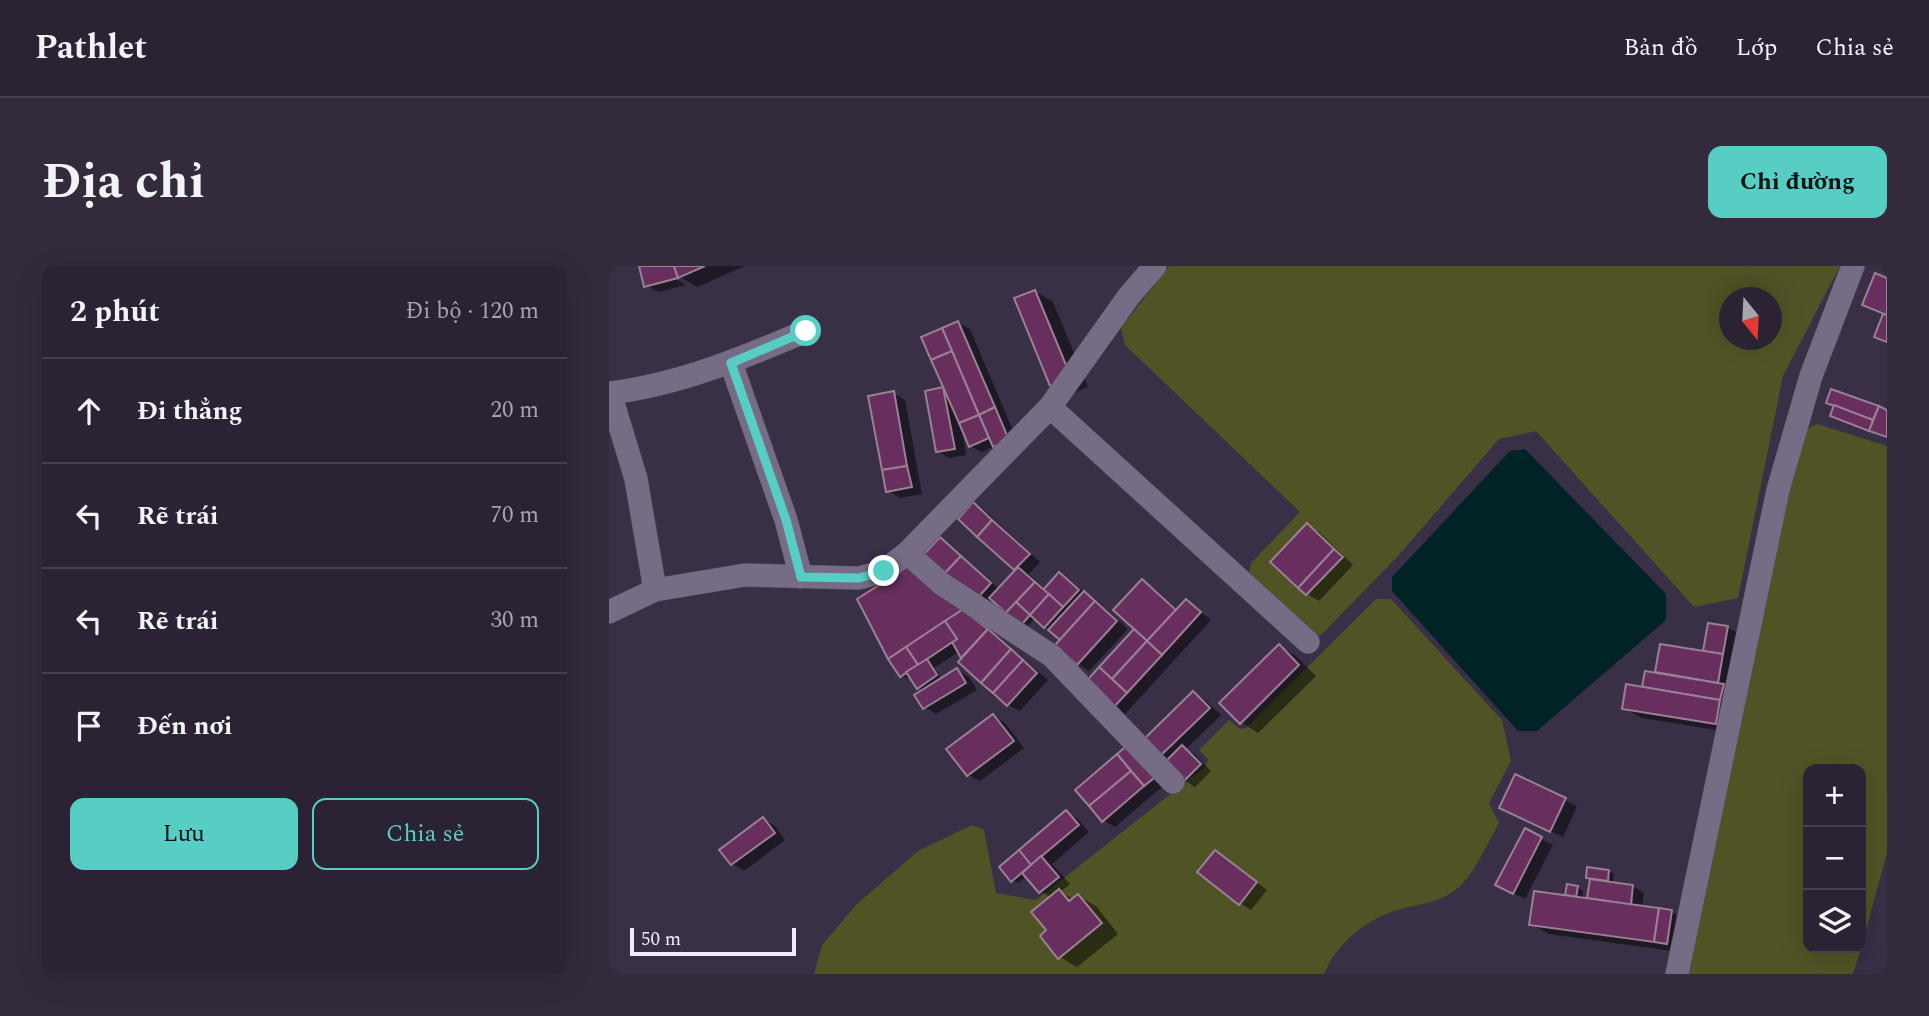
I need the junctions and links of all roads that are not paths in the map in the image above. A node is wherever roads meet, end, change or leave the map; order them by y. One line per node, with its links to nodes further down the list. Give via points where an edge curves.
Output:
1 (1154, 266): 6 (street)
2 (1853, 266): 13 (street, via 1811,376 1778,490)
3 (806, 331): 4 (street)
4 (731, 363): 5 (street); 8 (street)
5 (610, 393): 9 (street, via 636,480)
6 (1050, 407): 7 (street); 11 (street)
7 (907, 553): 8 (street, via 884,571 859,578); 12 (street, via 942,584 1052,656)
8 (801, 577): 9 (street, via 745,575)
9 (655, 590): 10 (street)
10 (609, 612)
11 (1308, 642)
12 (1173, 782)
13 (1677, 974)

